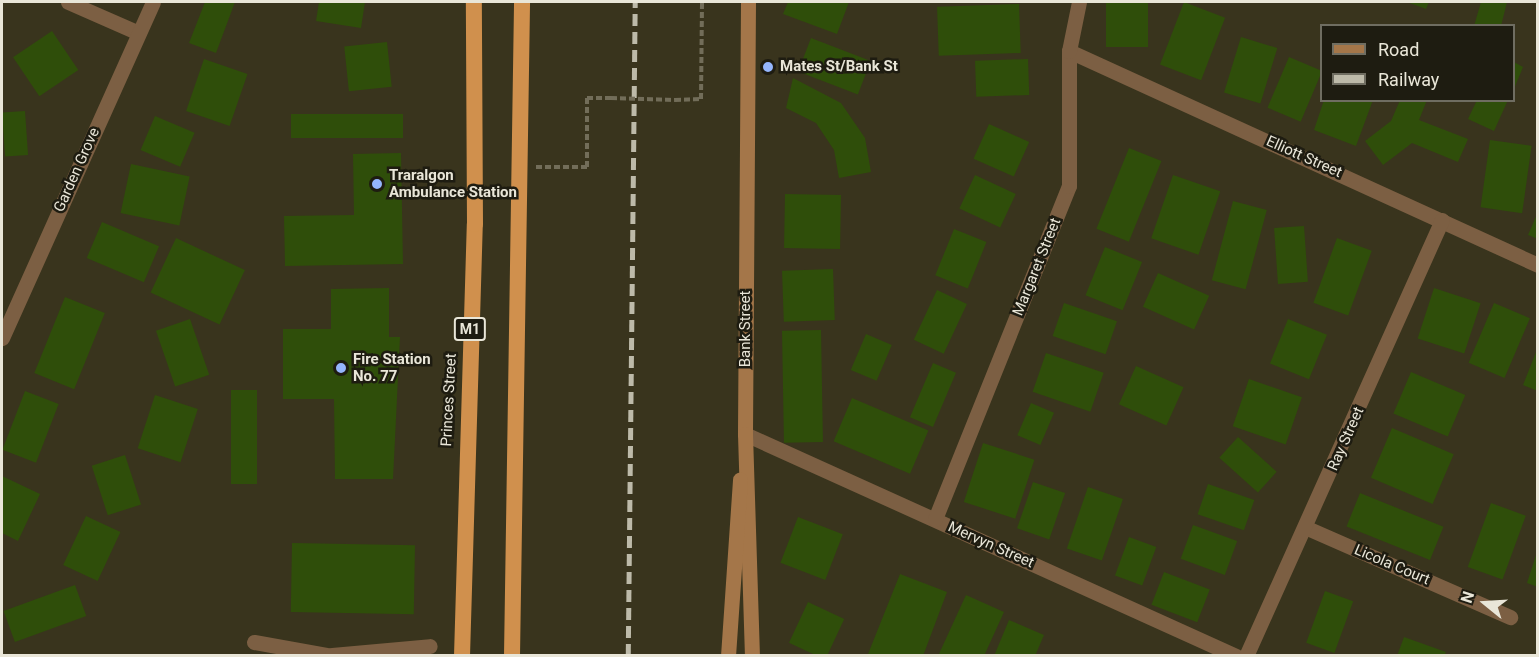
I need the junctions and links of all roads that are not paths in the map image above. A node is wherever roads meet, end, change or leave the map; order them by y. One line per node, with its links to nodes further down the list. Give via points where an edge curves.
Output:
1 (68, 2): 7 (street)
2 (153, 2): 7 (street, Garden Grove)
3 (474, 2): 19 (highway, Princes Street / M1, via 474,224)
4 (522, 2): 20 (highway)
5 (748, 2): 12 (main road, Bank Street)
6 (1079, 2): 8 (street, Margaret Street)
7 (139, 33): 11 (street, Garden Grove)
8 (1069, 51): 9 (street, Elliott Street); 13 (street, Margaret Street, via 1069,186)
9 (1442, 220): 10 (street, Elliott Street); 14 (street, Ray Street)
10 (1538, 265)
11 (2, 338)
12 (745, 434): 13 (street, Mervyn Street); 21 (main road, via 732,550); 22 (main road, Bank Street)
13 (934, 519): 23 (street, Mervyn Street)
14 (1307, 528): 15 (street, Licola Court); 24 (street, Ray Street)
15 (1510, 617)
16 (254, 642): 18 (street)
17 (430, 646): 18 (street)
18 (332, 655)
19 (462, 656)
20 (512, 656)
21 (728, 656)
22 (752, 656)
23 (1236, 656)
24 (1246, 656)

